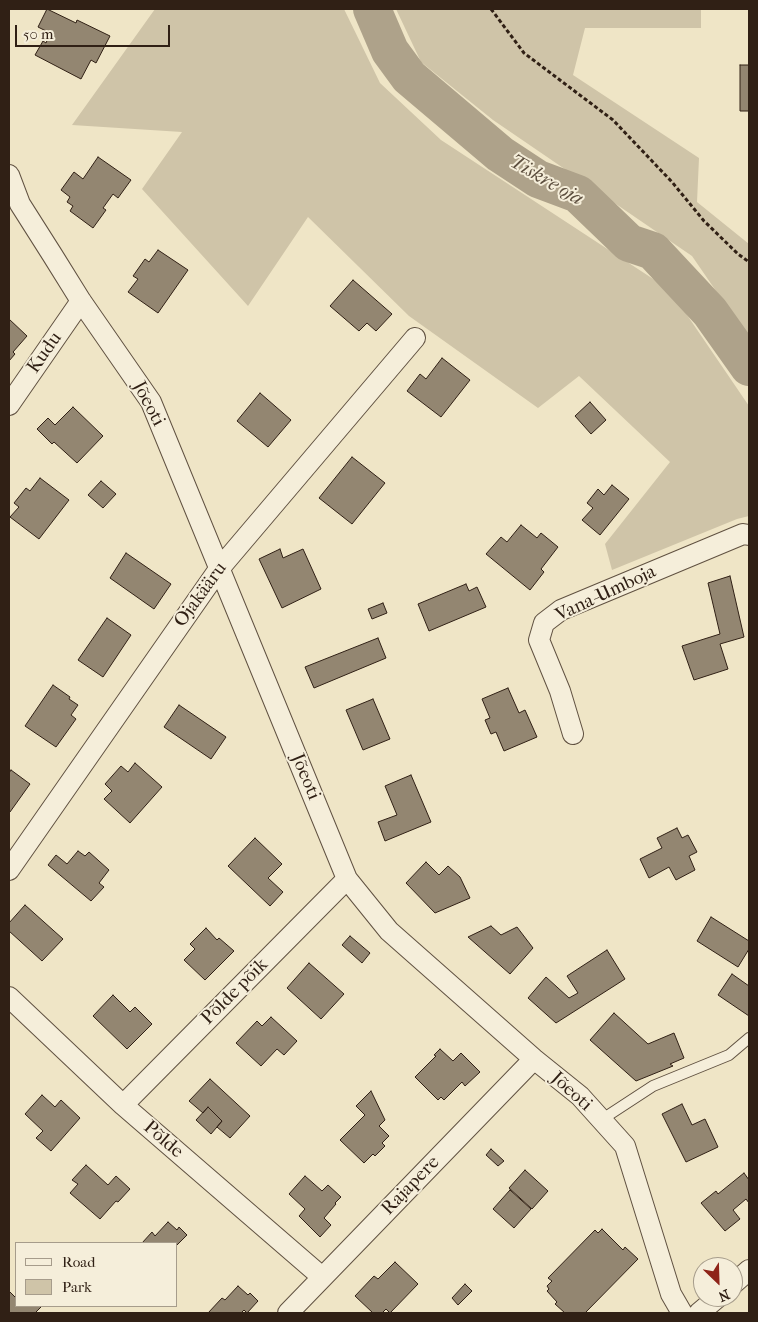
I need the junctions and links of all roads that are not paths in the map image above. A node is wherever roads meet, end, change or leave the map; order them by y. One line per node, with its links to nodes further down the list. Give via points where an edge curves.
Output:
1 (9, 175): 2 (street, Jõeoti, via 20,204)
2 (81, 301): 4 (street, Kudu); 6 (street, Jõeoti, via 151,402)
3 (415, 338): 6 (street, Ojakääru)
4 (9, 404)
5 (749, 535): 7 (street, Vana-Umboja, via 743,534 561,610 544,623 539,640)
6 (218, 568): 8 (street, Ojakääru); 9 (street, Jõeoti)
7 (573, 734)
8 (9, 870)
9 (348, 879): 12 (street, Jõeoti, via 389,931); 13 (street, Põlde põik)
10 (9, 997): 13 (street, Põlde)
11 (749, 1038): 14 (lane, via 729,1055 653,1086)
12 (534, 1060): 14 (street, Jõeoti, via 580,1096); 15 (street, Rajapere)
13 (123, 1105): 15 (street, Põlde)
14 (602, 1120): 17 (street, Jõeoti, via 625,1146 671,1294)
15 (322, 1277): 16 (street, Rajapere)
16 (288, 1313)
17 (682, 1313)

